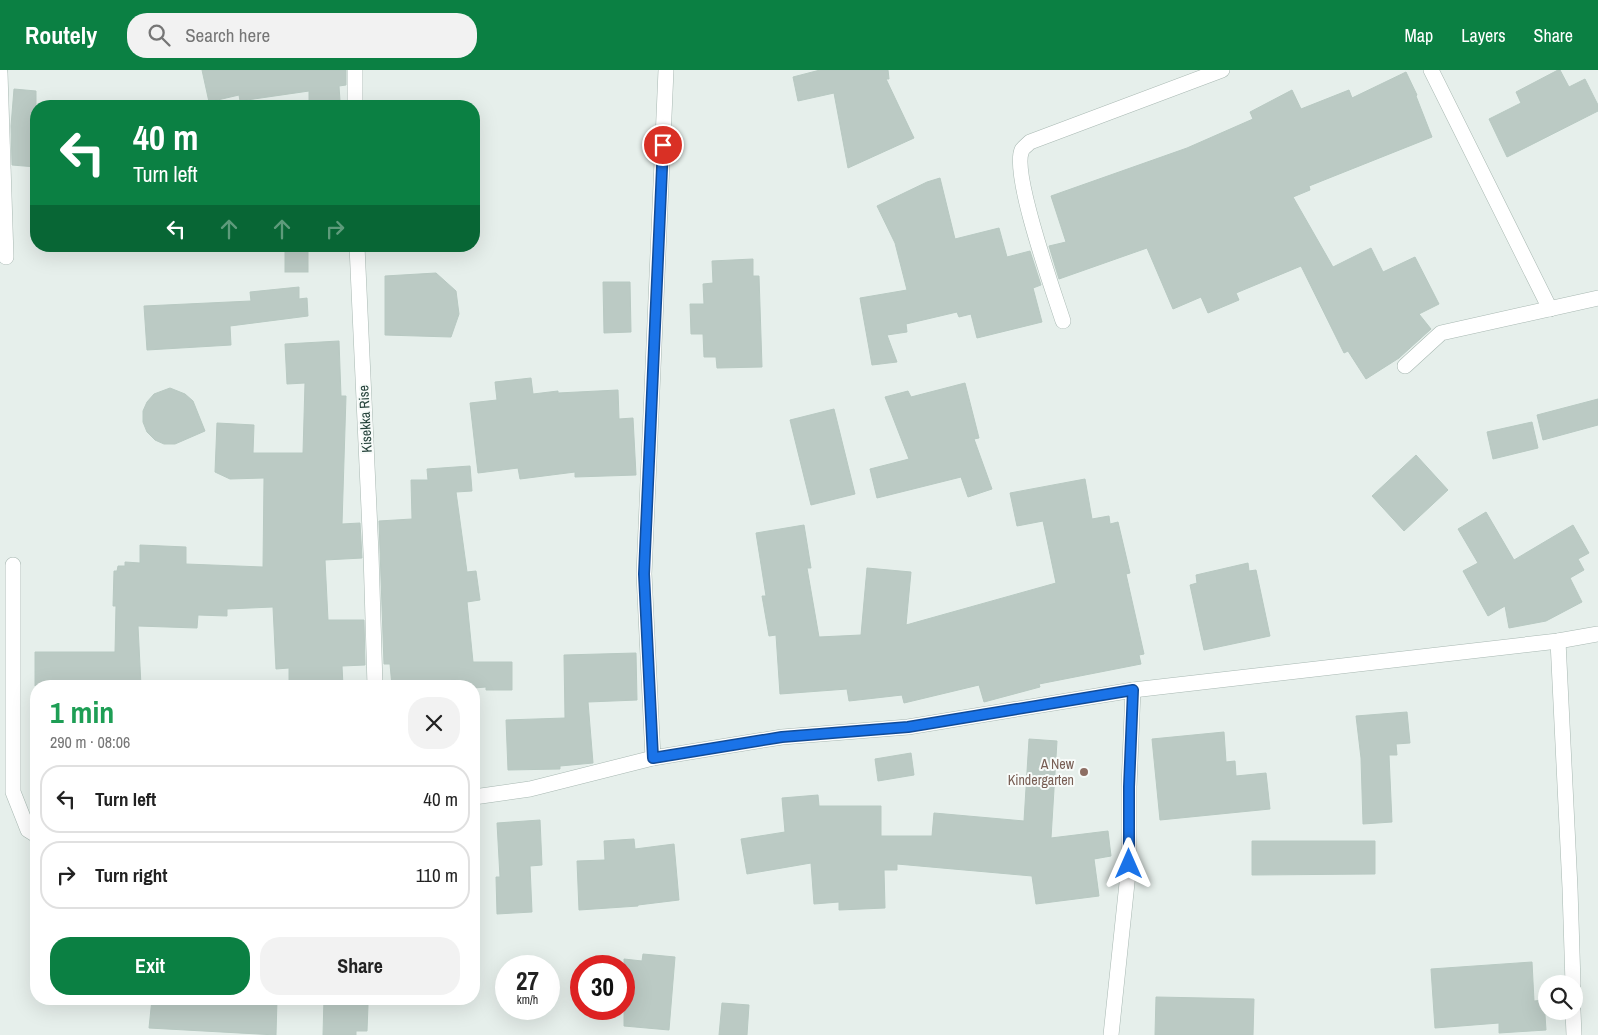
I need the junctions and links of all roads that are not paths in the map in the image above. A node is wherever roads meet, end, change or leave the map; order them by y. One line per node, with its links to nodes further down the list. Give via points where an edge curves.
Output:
1 (355, 70): 6 (street)
2 (666, 70): 18 (street, via 644,574)
3 (1222, 70): 11 (street, via 1030,142 1022,150 1020,170 1037,243)
4 (1431, 70): 10 (street)
5 (0, 73): 8 (street)
6 (356, 100)
7 (357, 252): 16 (street, Kisekka Rise)
8 (6, 257)
9 (1598, 298): 10 (street)
10 (1550, 308): 12 (street, via 1441,332)
11 (1064, 321)
12 (1405, 366)
13 (13, 565): 20 (street, via 13,792)
14 (1598, 634): 15 (street)
15 (1558, 641): 17 (street); 21 (street)
16 (375, 680)
17 (1133, 690): 18 (street, via 908,727 782,737); 23 (street, via 1129,864)
18 (653, 758): 19 (street, via 530,789)
19 (480, 796)
20 (30, 831)
21 (1573, 975)
22 (1574, 1020): 24 (street)
23 (1111, 1035)
24 (1574, 1035)

